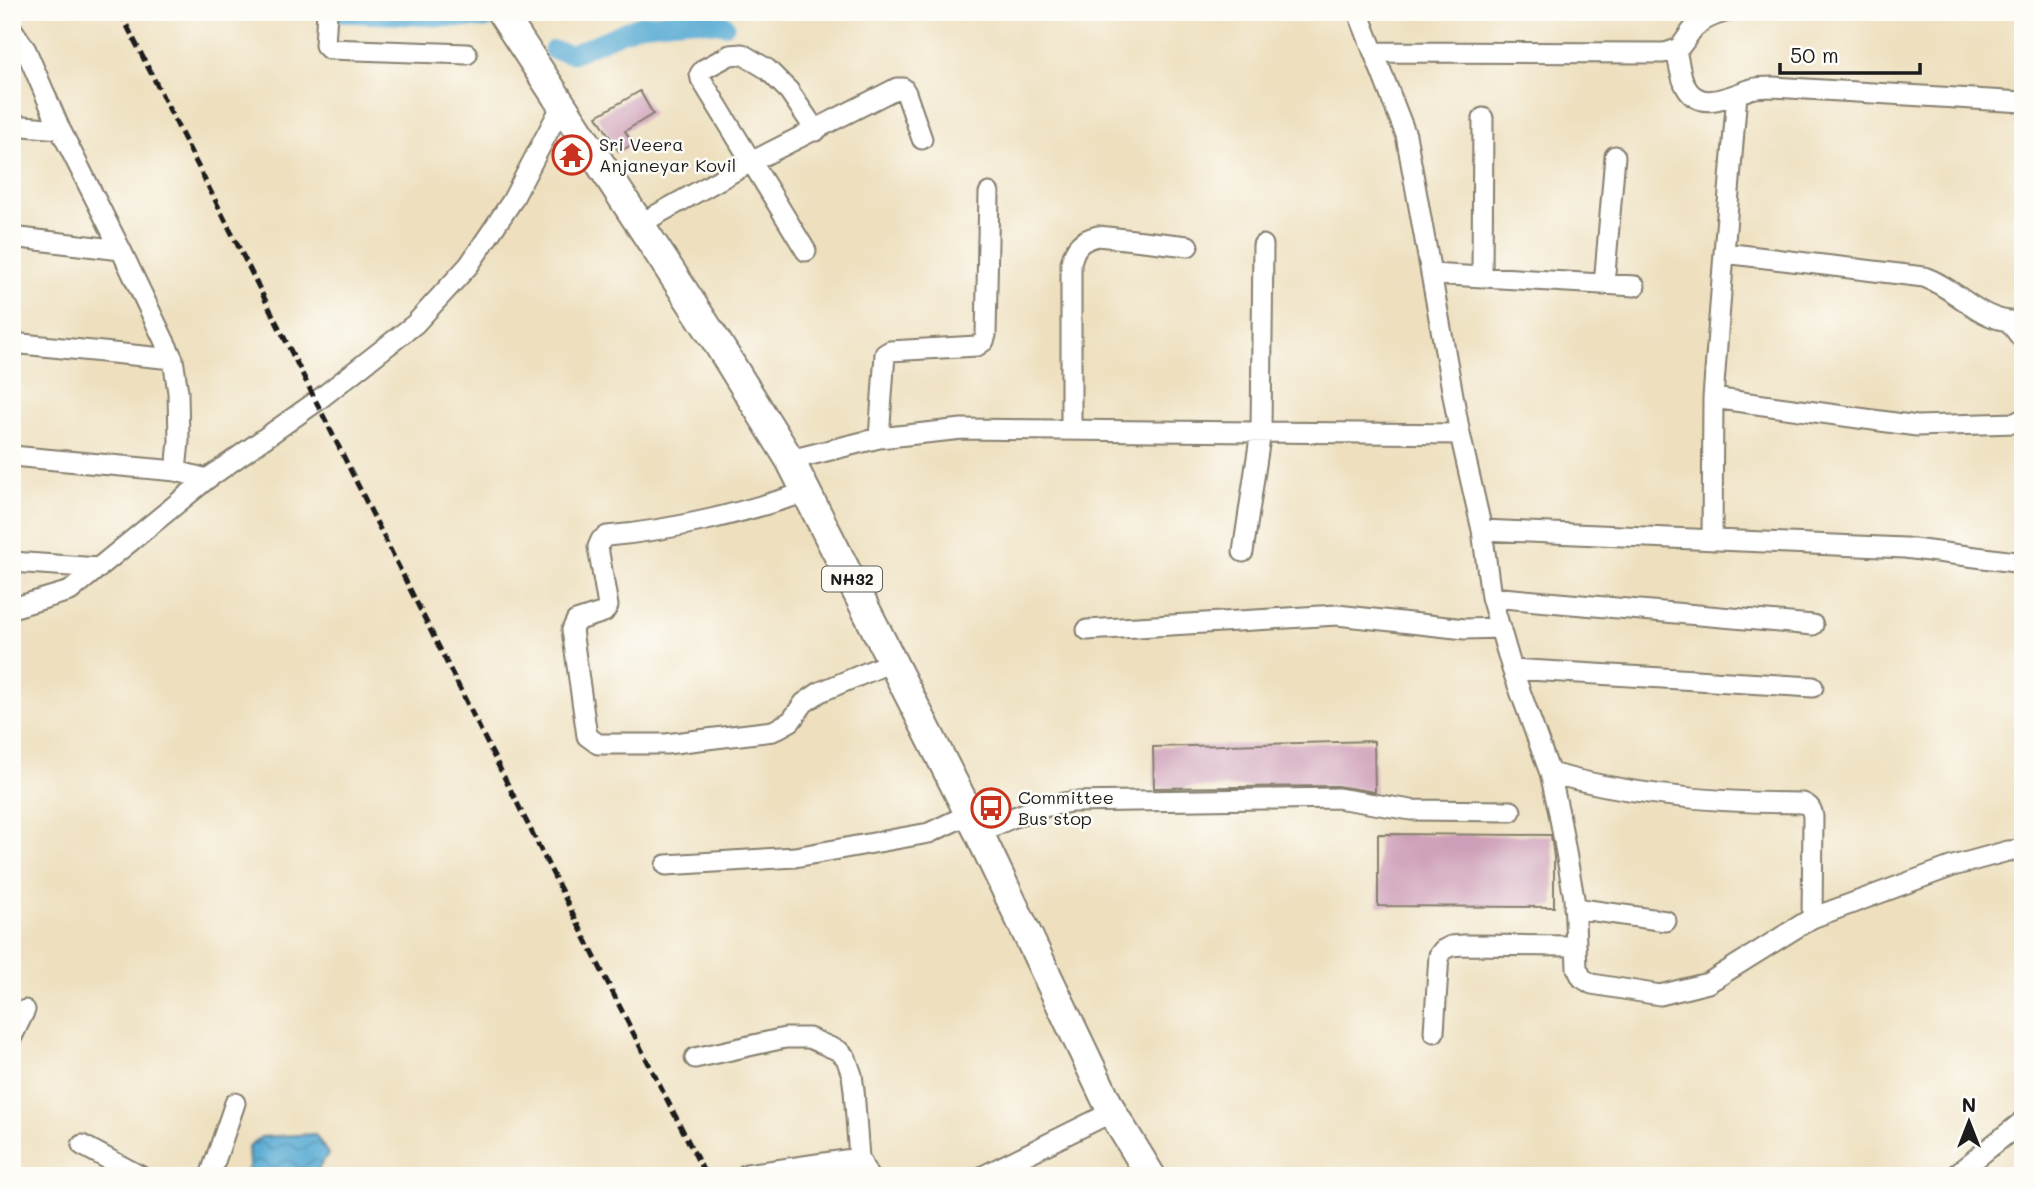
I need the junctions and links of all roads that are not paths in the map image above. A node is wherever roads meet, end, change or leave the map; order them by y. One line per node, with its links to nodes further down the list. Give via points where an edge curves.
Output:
1 (327, 12): 8 (street, via 325,45 329,50)
2 (500, 12): 11 (highway, NH32)
3 (1358, 12): 7 (street)
4 (1725, 12): 6 (street, via 1703,21)
5 (12, 29): 14 (street, via 26,50)
6 (1676, 50): 7 (street); 9 (street, via 1686,87 1694,95 1718,101)
7 (1374, 52): 27 (street, via 1406,135)
8 (467, 54)
9 (1737, 94): 10 (street, via 1773,87); 26 (street)
10 (2023, 102)
11 (561, 107): 20 (highway, NH32); 44 (street, via 512,201 470,265 415,324)
12 (1483, 118): 28 (street)
13 (12, 125): 14 (street)
14 (60, 129): 24 (street)
15 (816, 131): 16 (street, via 900,88 906,93); 18 (street); 18 (street, via 789,91 767,69 742,54 730,55 700,74)
16 (922, 139)
17 (1615, 156): 29 (street)
18 (751, 162): 20 (street); 25 (street)
19 (989, 193): 40 (street, via 984,341 977,346 885,354)
20 (638, 225): 42 (highway, NH32)
21 (12, 237): 24 (street)
22 (1263, 245): 38 (street)
23 (1188, 246): 37 (street, via 1098,236 1083,239 1075,249 1071,262)
24 (121, 250): 34 (street)
25 (806, 251)
26 (1724, 253): 31 (street, via 1924,277 1997,320); 35 (street)
27 (1431, 274): 28 (street); 39 (street)
28 (1482, 277): 29 (street)
29 (1604, 285): 30 (street)
30 (1635, 286)
31 (2016, 322): 32 (street)
32 (2023, 340)
33 (12, 343): 34 (street)
34 (173, 359): 43 (street, via 179,441)
35 (1713, 398): 36 (street, via 1917,426); 47 (street)
36 (2023, 419)
37 (1071, 430): 38 (street); 40 (street, via 962,429)
38 (1261, 431): 39 (street); 48 (street)
39 (1460, 434): 46 (street)
40 (879, 438): 42 (street)
41 (12, 456): 43 (street)
42 (790, 460): 45 (highway, NH32)
43 (176, 471): 44 (street)
44 (207, 479): 51 (street)
45 (807, 492): 57 (highway, NH32); 57 (street, via 744,512 601,540 598,547 608,606 604,612 576,621 572,630 587,737 598,744 666,744 773,731 791,721 804,703 820,692)
46 (1482, 530): 47 (street); 52 (street)
47 (1712, 540): 50 (street, via 1906,548)
48 (1243, 552)
49 (12, 562): 51 (street)
50 (2023, 563)
51 (99, 568): 53 (street, via 70,591)
52 (1491, 597): 54 (street); 55 (street)
53 (12, 608)
54 (1813, 625)
55 (1501, 628): 56 (street, via 1465,629 1337,615); 58 (street)
56 (1087, 630)
57 (894, 661): 62 (highway, NH32)
58 (1512, 669): 59 (street); 60 (street)
59 (1813, 687)
60 (1550, 773): 65 (street); 66 (street, via 1641,793 1808,805 1813,817)
61 (1511, 811): 62 (street, via 1411,810 1337,798 1071,802)
62 (974, 823): 64 (street, via 795,857); 74 (highway, NH32)
63 (2023, 850): 66 (street, via 1953,866)
64 (666, 865)
65 (1574, 908): 67 (street); 68 (street)
66 (1812, 918): 68 (street, via 1708,983 1660,995 1592,984 1577,968)
67 (1666, 921)
68 (1576, 946): 70 (street, via 1464,945 1443,950)
69 (25, 1010): 71 (street)
70 (1434, 1032)
71 (12, 1037)
72 (695, 1058): 77 (street, via 798,1037 839,1051 852,1075)
73 (235, 1103): 81 (street)
74 (1112, 1112): 78 (street); 83 (highway, NH32)
75 (2023, 1121): 84 (street)
76 (82, 1145): 80 (street)
77 (859, 1158): 79 (street); 82 (street)
78 (996, 1173)
79 (747, 1174)
80 (140, 1176)
81 (210, 1176)
82 (868, 1176)
83 (1151, 1176)
84 (1954, 1176)

